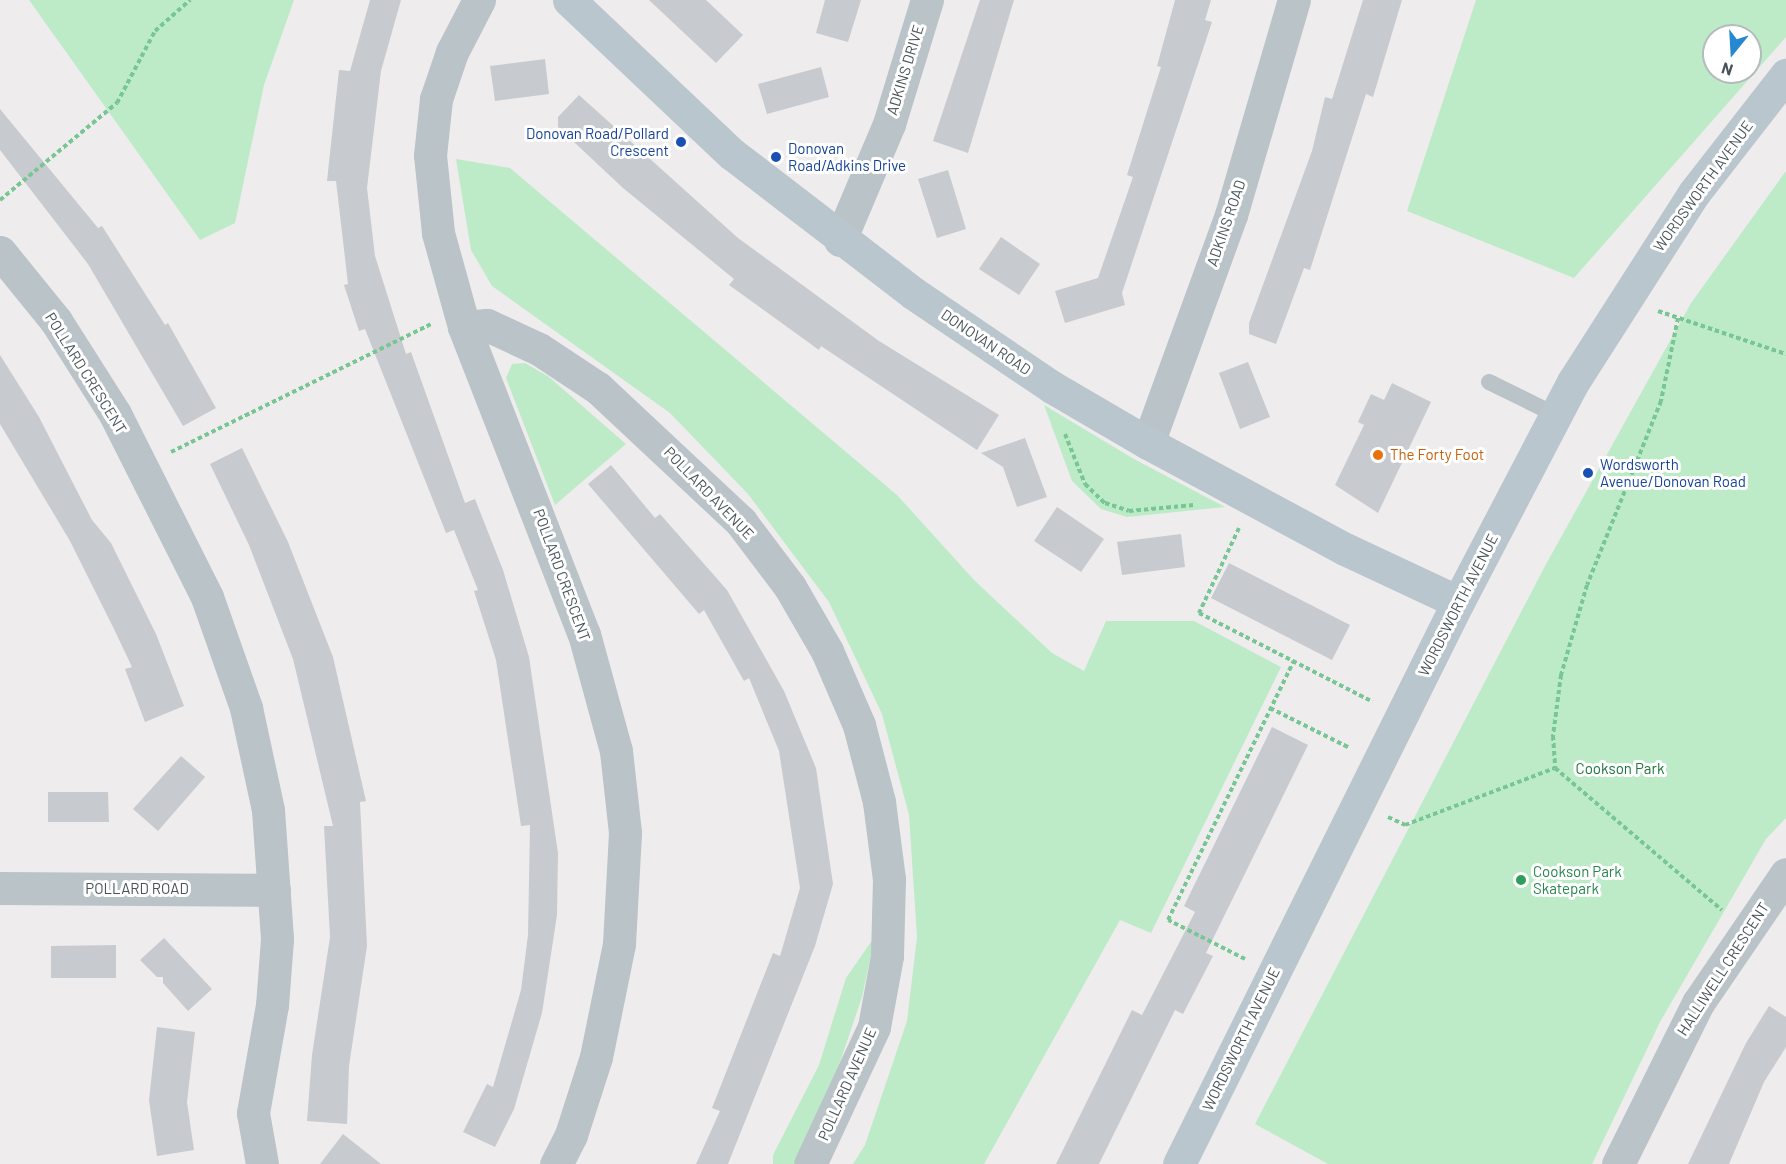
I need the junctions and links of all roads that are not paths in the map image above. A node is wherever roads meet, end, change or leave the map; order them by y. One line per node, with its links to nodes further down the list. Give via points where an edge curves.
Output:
1 (479, 0): 8 (street, POLLARD CRESCENT, via 452,52 436,99 430,155 438,232)
2 (569, 0): 6 (street, DONOVAN ROAD, via 724,147)
3 (927, 0): 6 (street, ADKINS DRIVE, via 889,124)
4 (1294, 0): 11 (street, ADKINS ROAD, via 1231,215)
5 (1786, 75): 10 (street, WORDSWORTH AVENUE, via 1694,193 1624,297)
6 (840, 240): 11 (street, DONOVAN ROAD, via 1052,387)
7 (0, 252): 15 (street, POLLARD CRESCENT, via 56,321 115,414 207,597 246,708 267,810)
8 (461, 319): 17 (street, POLLARD CRESCENT, via 584,634 616,751 625,833 619,944 596,1057 571,1135); 18 (street, POLLARD AVENUE, via 488,326 539,349 598,388 717,498 790,587 827,651 859,724 879,802 889,879 887,956 874,1027)
9 (1489, 382): 10 (lane)
10 (1556, 415): 12 (street, WORDSWORTH AVENUE)
11 (1148, 443): 12 (street, DONOVAN ROAD)
12 (1458, 602): 19 (street, WORDSWORTH AVENUE)
13 (1786, 874): 20 (street, HALLIWELL CRESCENT, via 1746,930 1672,1051)
14 (0, 888): 15 (street, POLLARD ROAD)
15 (274, 890): 16 (street, POLLARD CRESCENT, via 277,939 272,1005 253,1113)
16 (262, 1164)
17 (556, 1164)
18 (810, 1164)
19 (1179, 1164)
20 (1618, 1164)

